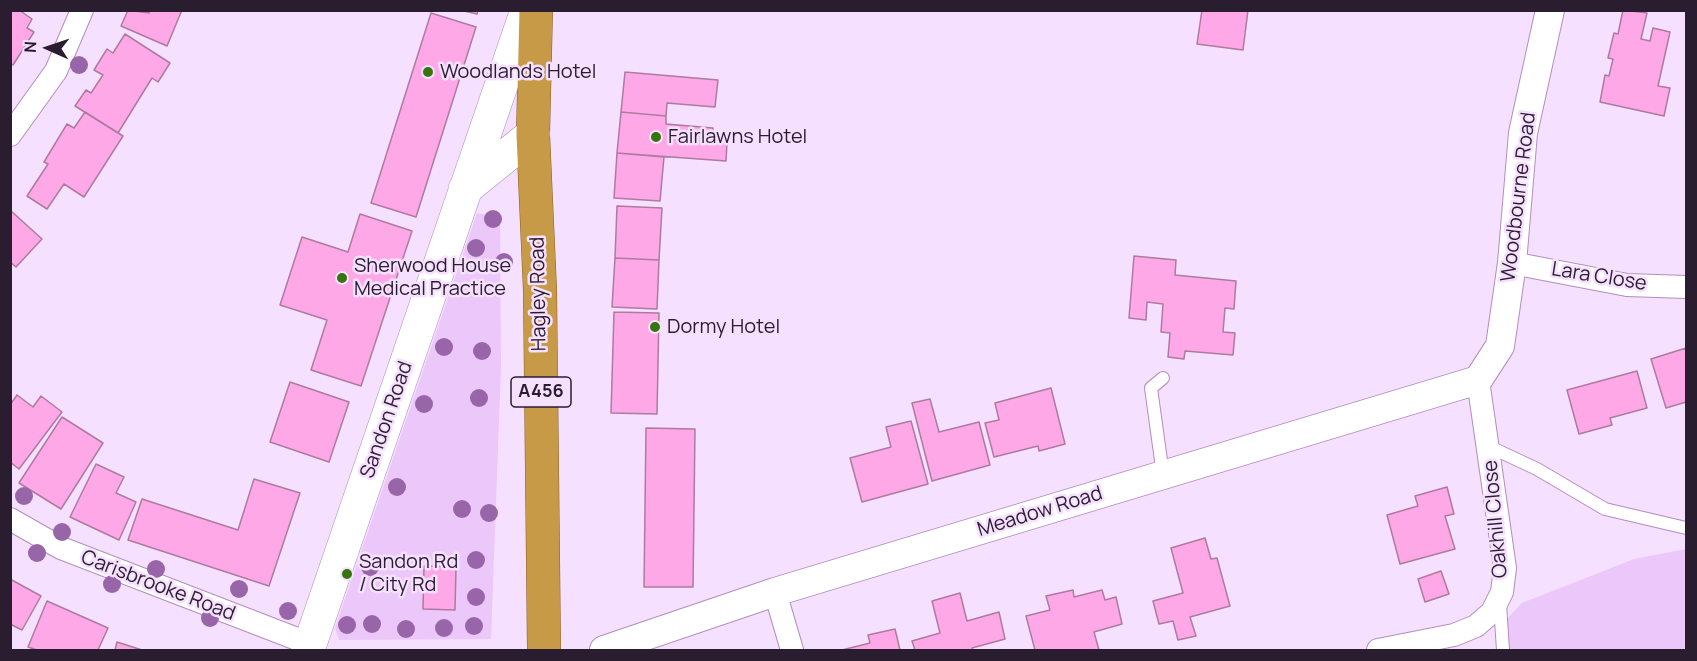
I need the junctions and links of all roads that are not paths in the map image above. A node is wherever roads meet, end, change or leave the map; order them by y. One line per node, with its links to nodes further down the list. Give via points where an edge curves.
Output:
1 (82, 10): 6 (street, via 56,71)
2 (527, 10): 7 (main road, Sandon Road)
3 (536, 10): 5 (highway, Hagley Road / A456)
4 (1550, 10): 8 (street, Woodbourne Road, via 1523,133)
5 (533, 134): 7 (main road); 19 (highway, Hagley Road / A456, via 540,291)
6 (10, 135)
7 (465, 189): 18 (main road, Sandon Road)
8 (1512, 263): 9 (street, Lara Close, via 1627,285); 11 (street, Woodbourne Road, via 1500,346)
9 (1686, 287)
10 (1163, 378): 13 (lane, via 1151,388)
11 (1478, 380): 12 (street, Oakhill Close); 13 (street, Meadow Road)
12 (1490, 447): 15 (lane, via 1605,509); 17 (street, Oakhill Close, via 1505,568)
13 (1163, 475): 16 (street, Meadow Road)
14 (10, 519): 18 (street, Carisbrooke Road, via 61,548)
15 (1686, 528)
16 (775, 592): 20 (street, Meadow Road); 21 (street)
17 (1499, 597): 22 (street, Oakhill Close, via 1492,612 1476,626 1454,635); 23 (lane)
18 (309, 647)
19 (544, 651)
20 (604, 651)
21 (792, 651)
22 (1378, 651)
23 (1503, 651)

